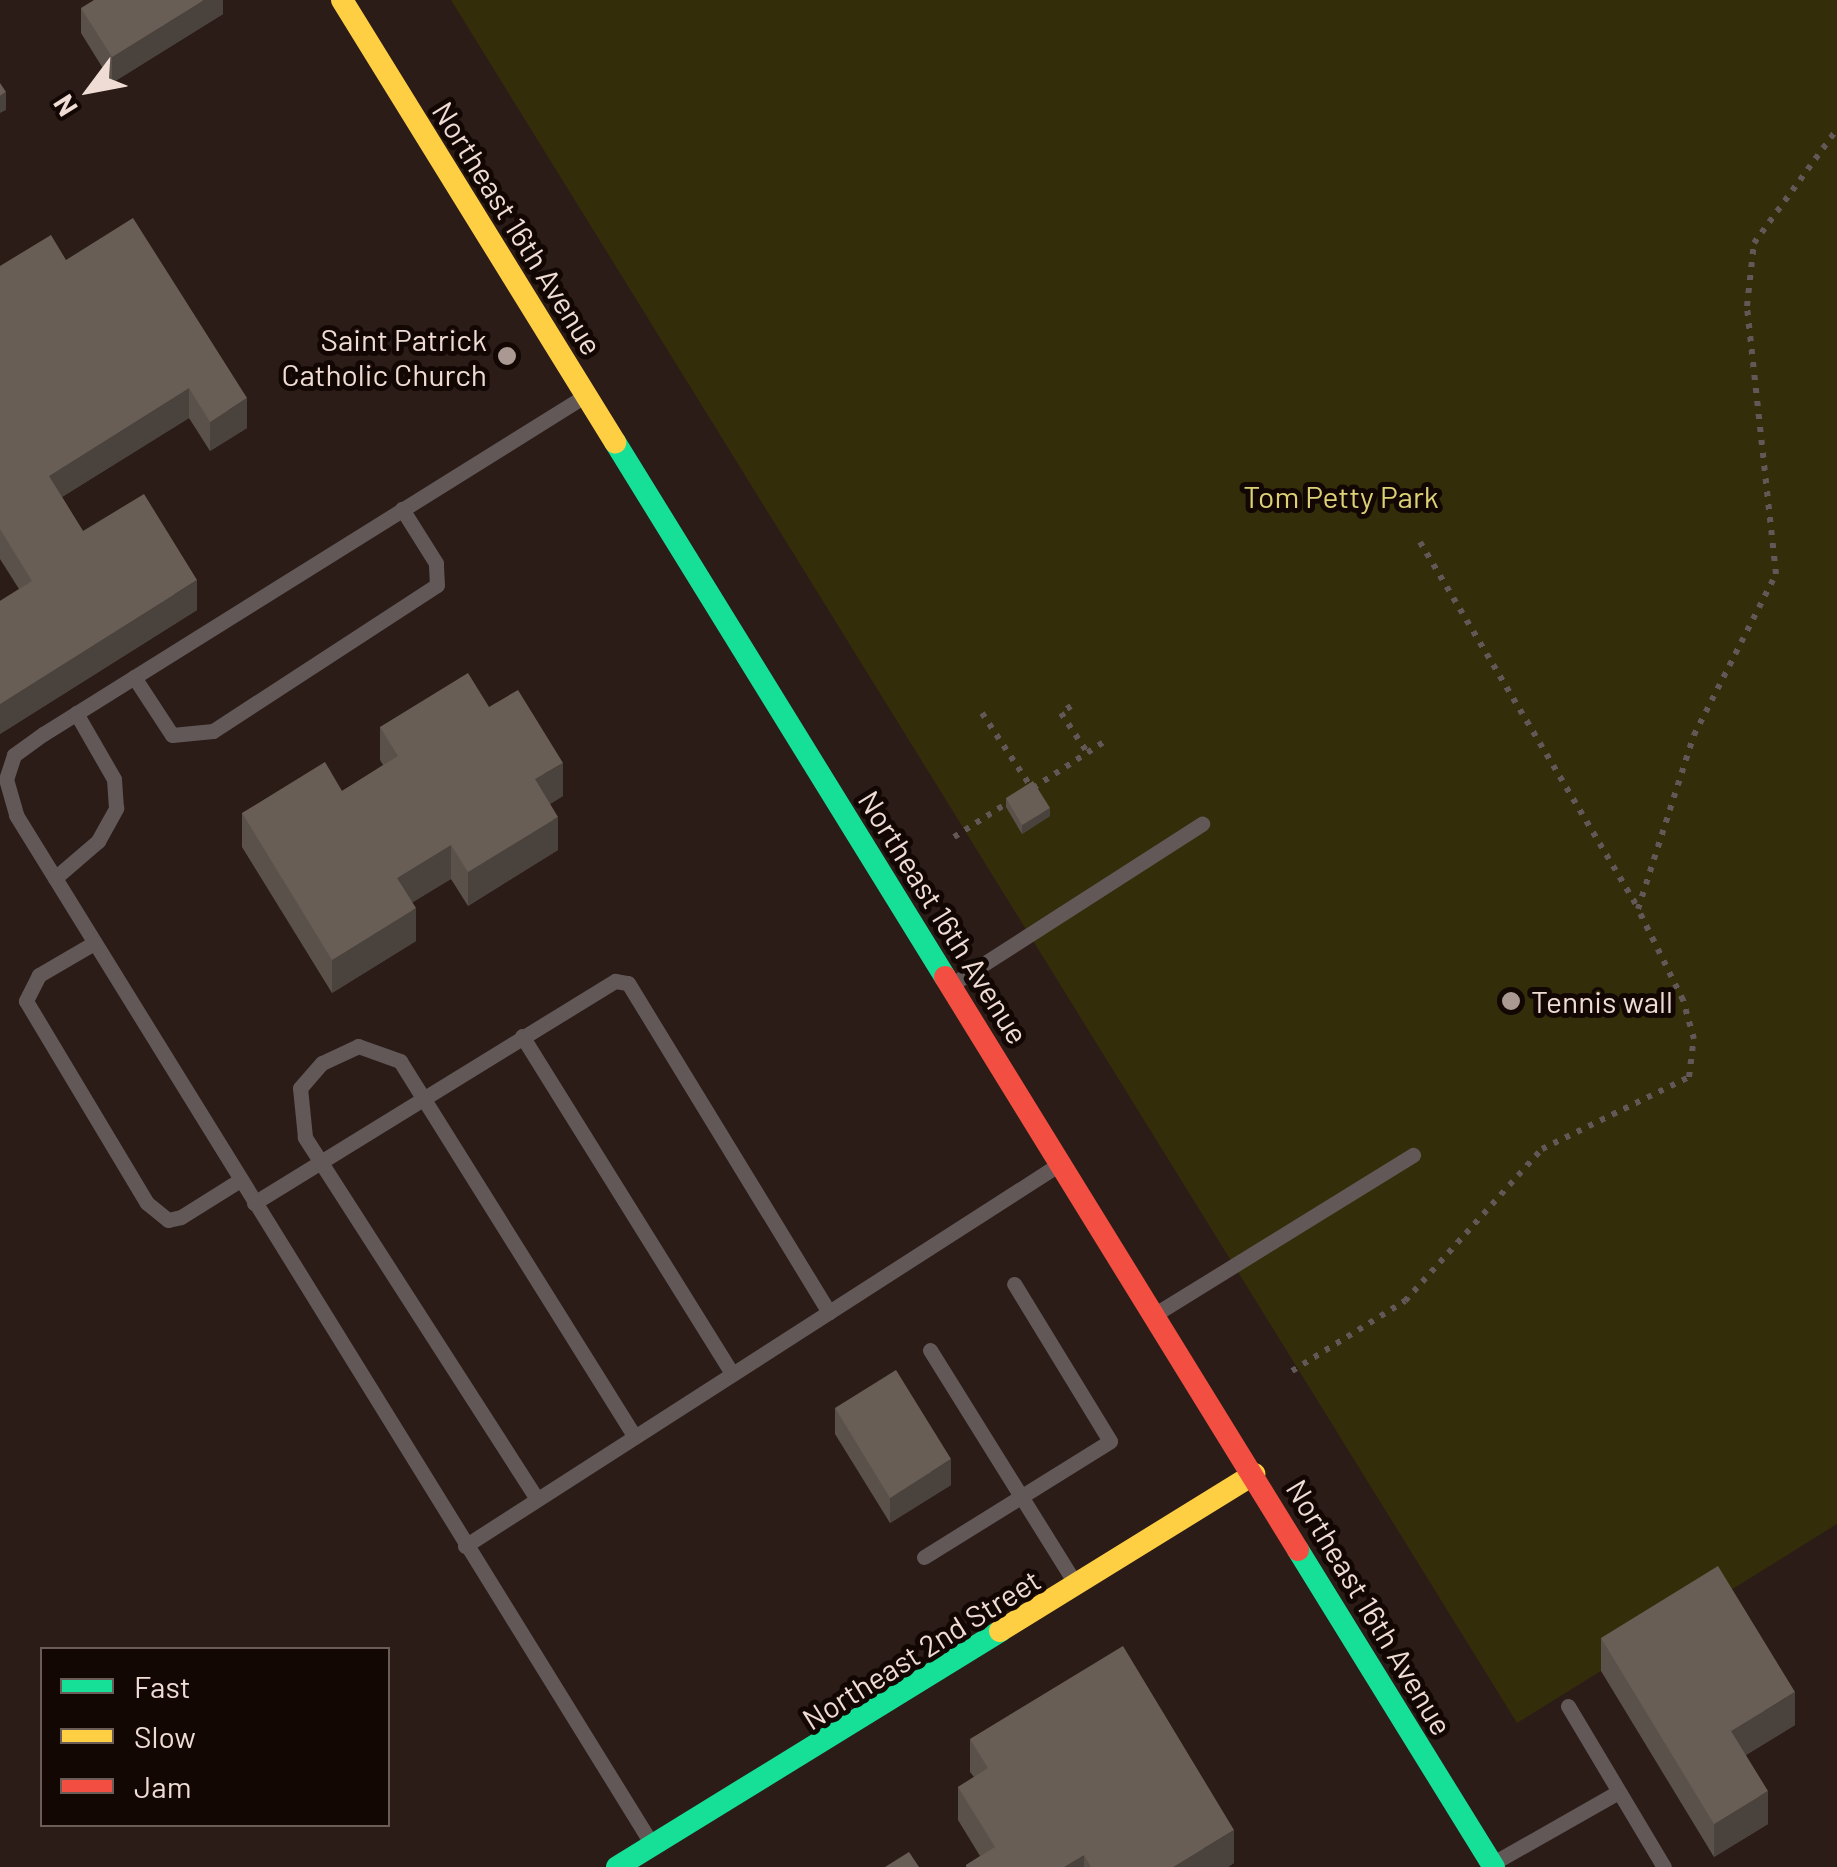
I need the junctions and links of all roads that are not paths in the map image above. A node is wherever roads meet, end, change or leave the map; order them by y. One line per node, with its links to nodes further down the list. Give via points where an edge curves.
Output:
1 (342, 0): 2 (street, Northeast 16th Avenue)
2 (586, 395): 3 (lane); 9 (street, Northeast 16th Avenue)
3 (402, 509): 4 (lane); 4 (lane, via 436,563 437,585 213,731 172,734)
4 (134, 677): 5 (lane)
5 (76, 713): 7 (lane, via 114,779 116,808 98,841); 7 (lane, via 7,767 8,797)
6 (1202, 824): 9 (lane)
7 (55, 878): 8 (lane)
8 (94, 943): 15 (lane); 15 (lane, via 39,975 26,1001 147,1202 168,1220 181,1217)
9 (951, 985): 14 (street, Northeast 16th Avenue)
10 (522, 1036): 11 (lane); 18 (lane, via 605,984 628,983); 21 (lane)
11 (423, 1097): 13 (lane); 13 (lane, via 400,1062 372,1046 322,1063 298,1103); 22 (lane)
12 (1413, 1155): 19 (lane)
13 (321, 1161): 16 (lane); 25 (lane)
14 (1061, 1163): 18 (lane); 19 (street, Northeast 16th Avenue)
15 (240, 1180): 16 (lane)
16 (254, 1203): 26 (lane)
17 (1014, 1284): 24 (lane, via 1110,1441)
18 (829, 1312): 21 (lane)
19 (1155, 1314): 23 (street, Northeast 16th Avenue)
20 (930, 1350): 24 (lane)
21 (732, 1374): 22 (lane)
22 (635, 1436): 25 (lane)
23 (1254, 1474): 28 (street, Northeast 2nd Street); 32 (street, Northeast 16th Avenue)
24 (1022, 1496): 27 (lane); 28 (lane)
25 (537, 1499): 26 (lane)
26 (465, 1546): 31 (lane)
27 (924, 1557)
28 (1077, 1586): 31 (street, Northeast 2nd Street)
29 (1568, 1706): 30 (lane)
30 (1618, 1792): 32 (lane); 34 (lane)
31 (653, 1846): 33 (street, Northeast 2nd Street)
32 (1493, 1866)
33 (617, 1867)
34 (1664, 1867)

